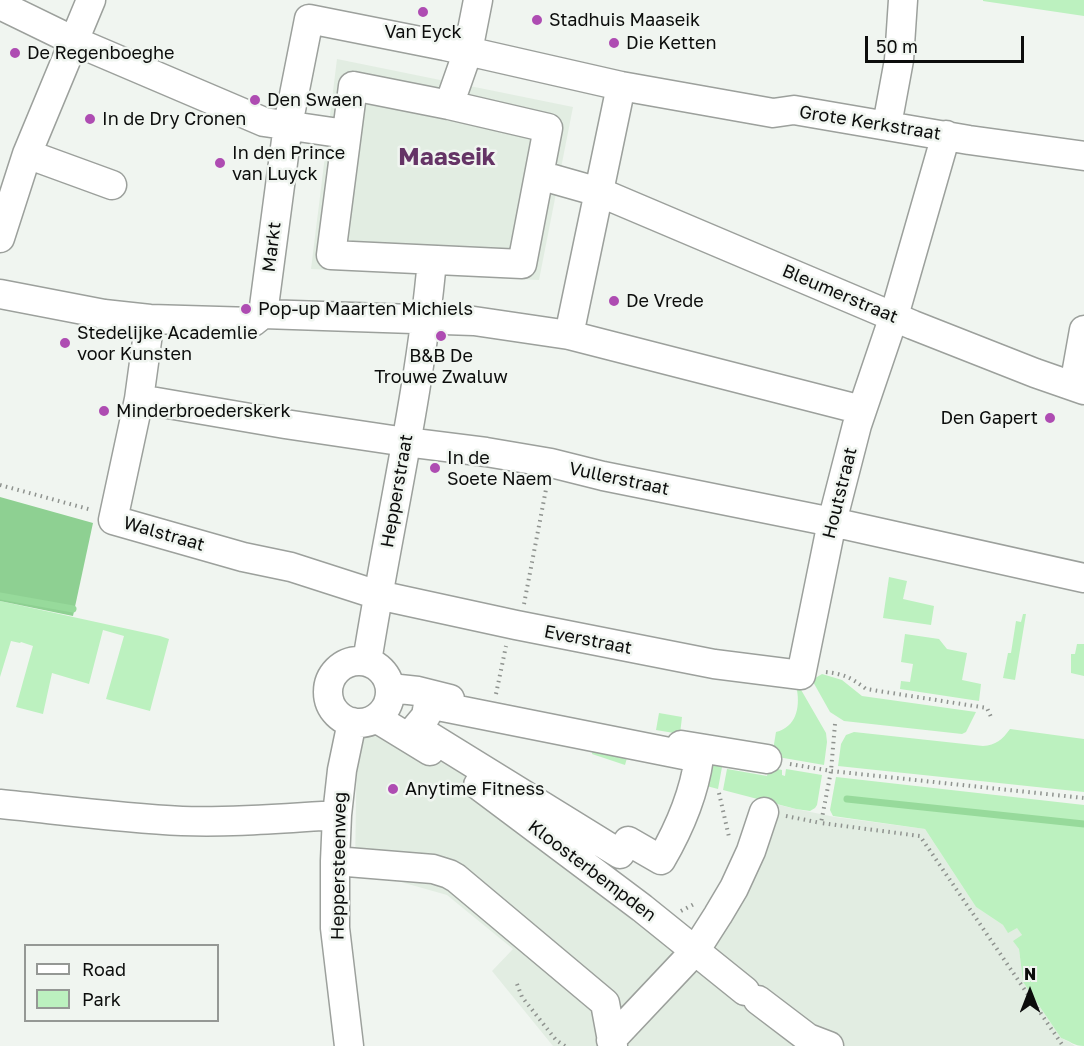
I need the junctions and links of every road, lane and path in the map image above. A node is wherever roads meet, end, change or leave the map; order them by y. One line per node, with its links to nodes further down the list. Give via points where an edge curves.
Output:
1 (91, 0): 6 (street)
2 (478, 0): 7 (street)
3 (903, 0): 10 (street, via 899,60)
4 (0, 5): 6 (street)
5 (333, 11): 7 (street, Markt); 11 (street, Markt, via 309,19)
6 (74, 41): 11 (street, via 264,122); 14 (street)
7 (468, 51): 8 (street, Markt); 9 (street)
8 (621, 86): 10 (street, Grote Kerkstraat, via 773,113 794,110); 18 (street)
9 (449, 105): 12 (street, via 353,86); 16 (street, via 548,128)
10 (887, 125): 13 (street, Grote Kerkstraat)
11 (288, 126): 12 (street); 22 (street, Markt)
12 (346, 134): 20 (street, via 331,255)
13 (946, 135): 15 (street, Grote Kerkstraat); 23 (street, Houtstraat)
14 (27, 154): 17 (street); 19 (street)
15 (1084, 156)
16 (539, 175): 18 (street); 20 (street, via 522,264)
17 (112, 185)
18 (599, 192): 23 (street, Bleumerstraat); 27 (street)
19 (0, 238)
20 (432, 260): 25 (street)
21 (0, 294): 24 (street, via 104,315)
22 (263, 315): 24 (street, via 253,322); 25 (street)
23 (894, 316): 28 (street, Bleumerstraat); 30 (street, Houtstraat)
24 (150, 319): 29 (street, Walstraat)
25 (426, 320): 27 (street, via 474,321); 31 (street, Hepperstraat)
26 (1084, 330): 28 (street)
27 (569, 335): 30 (street)
28 (1079, 388)
29 (139, 399): 31 (street, Vullerstraat); 37 (street, Walstraat, via 113,520 291,567)
30 (862, 410): 35 (street, Houtstraat)
31 (406, 442): 32 (street, Vullerstraat); 37 (street, Hepperstraat)
32 (551, 463): 35 (street, Vullerstraat, via 603,477); 38 (path, via 522,614)
33 (0, 485): 34 (path)
34 (93, 511)
35 (832, 522): 36 (street, Vullerstraat); 40 (street, Houtstraat)
36 (1084, 578)
37 (378, 595): 38 (street, Everstraat); 39 (street, Hepperstraat)
38 (516, 625): 40 (street, Everstraat, via 714,664); 43 (path, via 509,634)
39 (367, 662): 41 (street, via 382,671); 45 (street, via 351,661 340,667 327,688 333,709 345,720)
40 (813, 673): 44 (path, via 852,678 866,689 987,708)
41 (390, 687): 43 (street); 45 (street, via 384,710)
42 (428, 704): 42 (street, via 426,716 416,728 620,854 628,841 660,860 686,806 699,758)
43 (492, 710): 47 (street)
44 (991, 717)
45 (364, 720): 52 (street, Heppersteenweg, via 342,770); 56 (street, Kloosterbempden, via 442,759)
46 (836, 724): 48 (path)
47 (776, 761): 48 (path)
48 (831, 771): 49 (path); 53 (path)
49 (1084, 798)
50 (0, 804): 52 (street, via 182,821)
51 (764, 812): 53 (path); 57 (street, via 734,888)
52 (337, 815): 54 (street, Heppersteenweg)
53 (821, 823): 63 (path, via 920,836)
54 (335, 861): 59 (street, via 433,869 456,878 606,1003); 61 (street, Heppersteenweg, via 335,928)
55 (698, 902): 56 (path, via 678,912)
56 (642, 908): 57 (street, Kloosterbempden)
57 (694, 951): 59 (street); 60 (street, Kloosterbempden)
58 (517, 984): 62 (path, via 522,997)
59 (612, 1043)
60 (817, 1043)
61 (349, 1046)
62 (565, 1046)
63 (1063, 1046)

